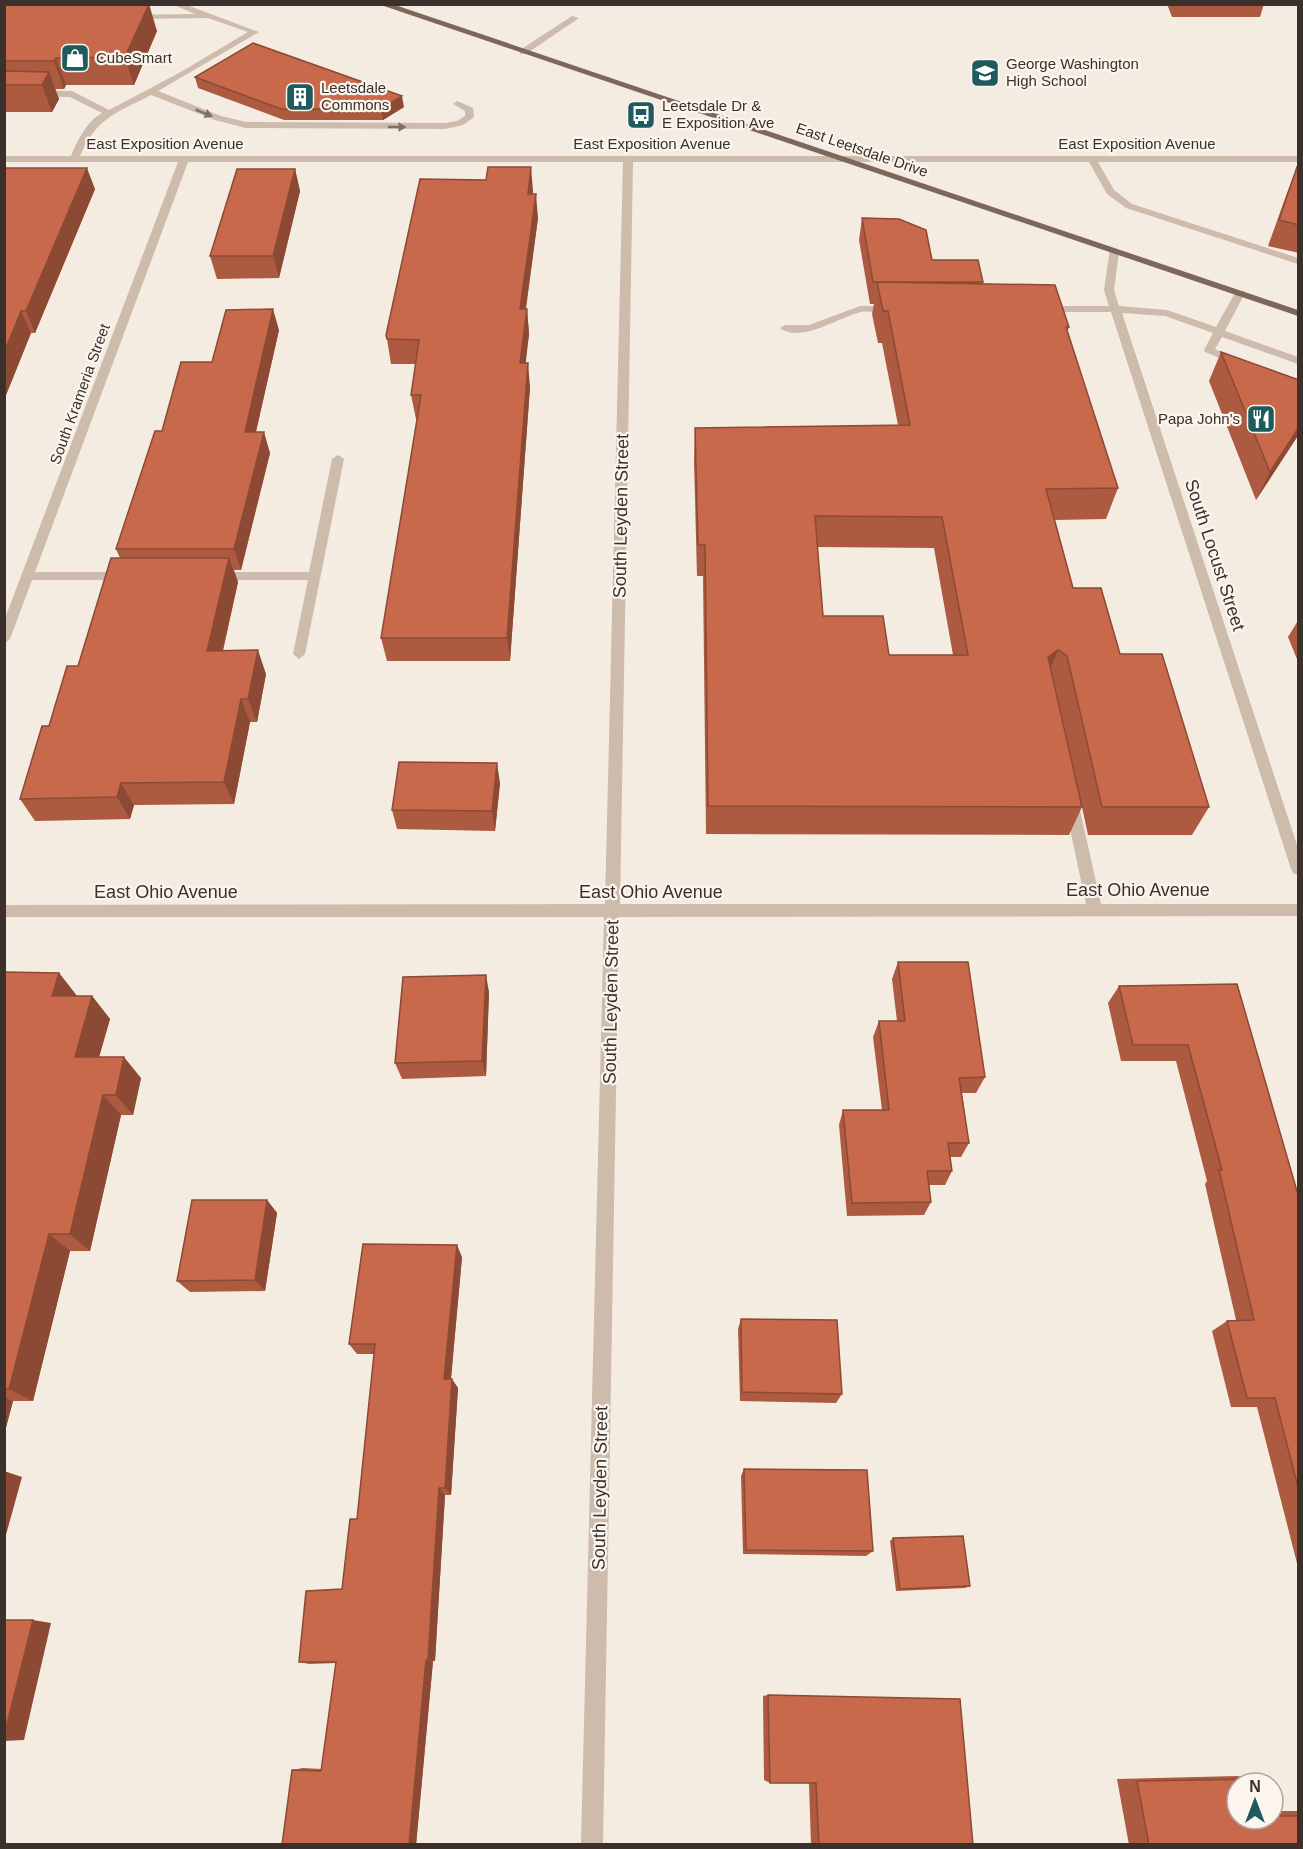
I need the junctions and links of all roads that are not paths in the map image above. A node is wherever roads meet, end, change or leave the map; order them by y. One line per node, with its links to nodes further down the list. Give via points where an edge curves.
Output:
1 (175, 4): 3 (street)
2 (382, 4): 6 (main road, East Leetsdale Drive)
3 (207, 16): 4 (street); 7 (street, via 255,32)
4 (124, 17)
5 (575, 18): 6 (street)
6 (523, 52): 17 (main road, East Leetsdale Drive)
7 (149, 91): 9 (street, one-way to 9, via 225,121 273,126 445,126 469,117 470,110); 10 (street)
8 (4, 93): 10 (street, via 72,94)
9 (457, 104)
10 (108, 113): 12 (street, via 92,126)
11 (4, 159): 12 (street, East Exposition Avenue)
12 (74, 159): 13 (street, East Exposition Avenue)
13 (184, 159): 14 (street, East Exposition Avenue); 30 (street, South Krameria Street)
14 (628, 159): 17 (street, East Exposition Avenue); 41 (street, South Leyden Street)
15 (1092, 159): 16 (street, East Exposition Avenue); 17 (street, East Exposition Avenue); 19 (street, via 1111,195 1129,206)
16 (1299, 159)
17 (844, 160): 18 (main road, East Leetsdale Drive)
18 (1114, 251): 20 (main road, East Leetsdale Drive); 23 (street, South Locust Street, via 1108,286)
19 (1299, 261)
20 (1240, 293): 24 (main road, East Leetsdale Drive); 26 (street)
21 (908, 309): 25 (street, via 860,309 810,328)
22 (1027, 309): 23 (street)
23 (1116, 309): 26 (street, via 1167,313); 37 (street, South Locust Street)
24 (1299, 313)
25 (784, 328)
26 (1218, 330): 27 (street); 28 (street, via 1209,350)
27 (1299, 361)
28 (1249, 367)
29 (338, 459): 33 (street)
30 (28, 576): 31 (street); 34 (street, South Krameria Street)
31 (136, 576)
32 (208, 576): 33 (street)
33 (315, 576): 35 (street)
34 (4, 639)
35 (299, 654)
36 (1069, 792): 38 (street)
37 (1299, 869)
38 (1095, 909): 39 (street, East Ohio Avenue); 41 (street, East Ohio Avenue)
39 (1299, 910)
40 (4, 911): 41 (street, East Ohio Avenue)
41 (613, 911): 42 (street, South Leyden Street)
42 (592, 1845)

